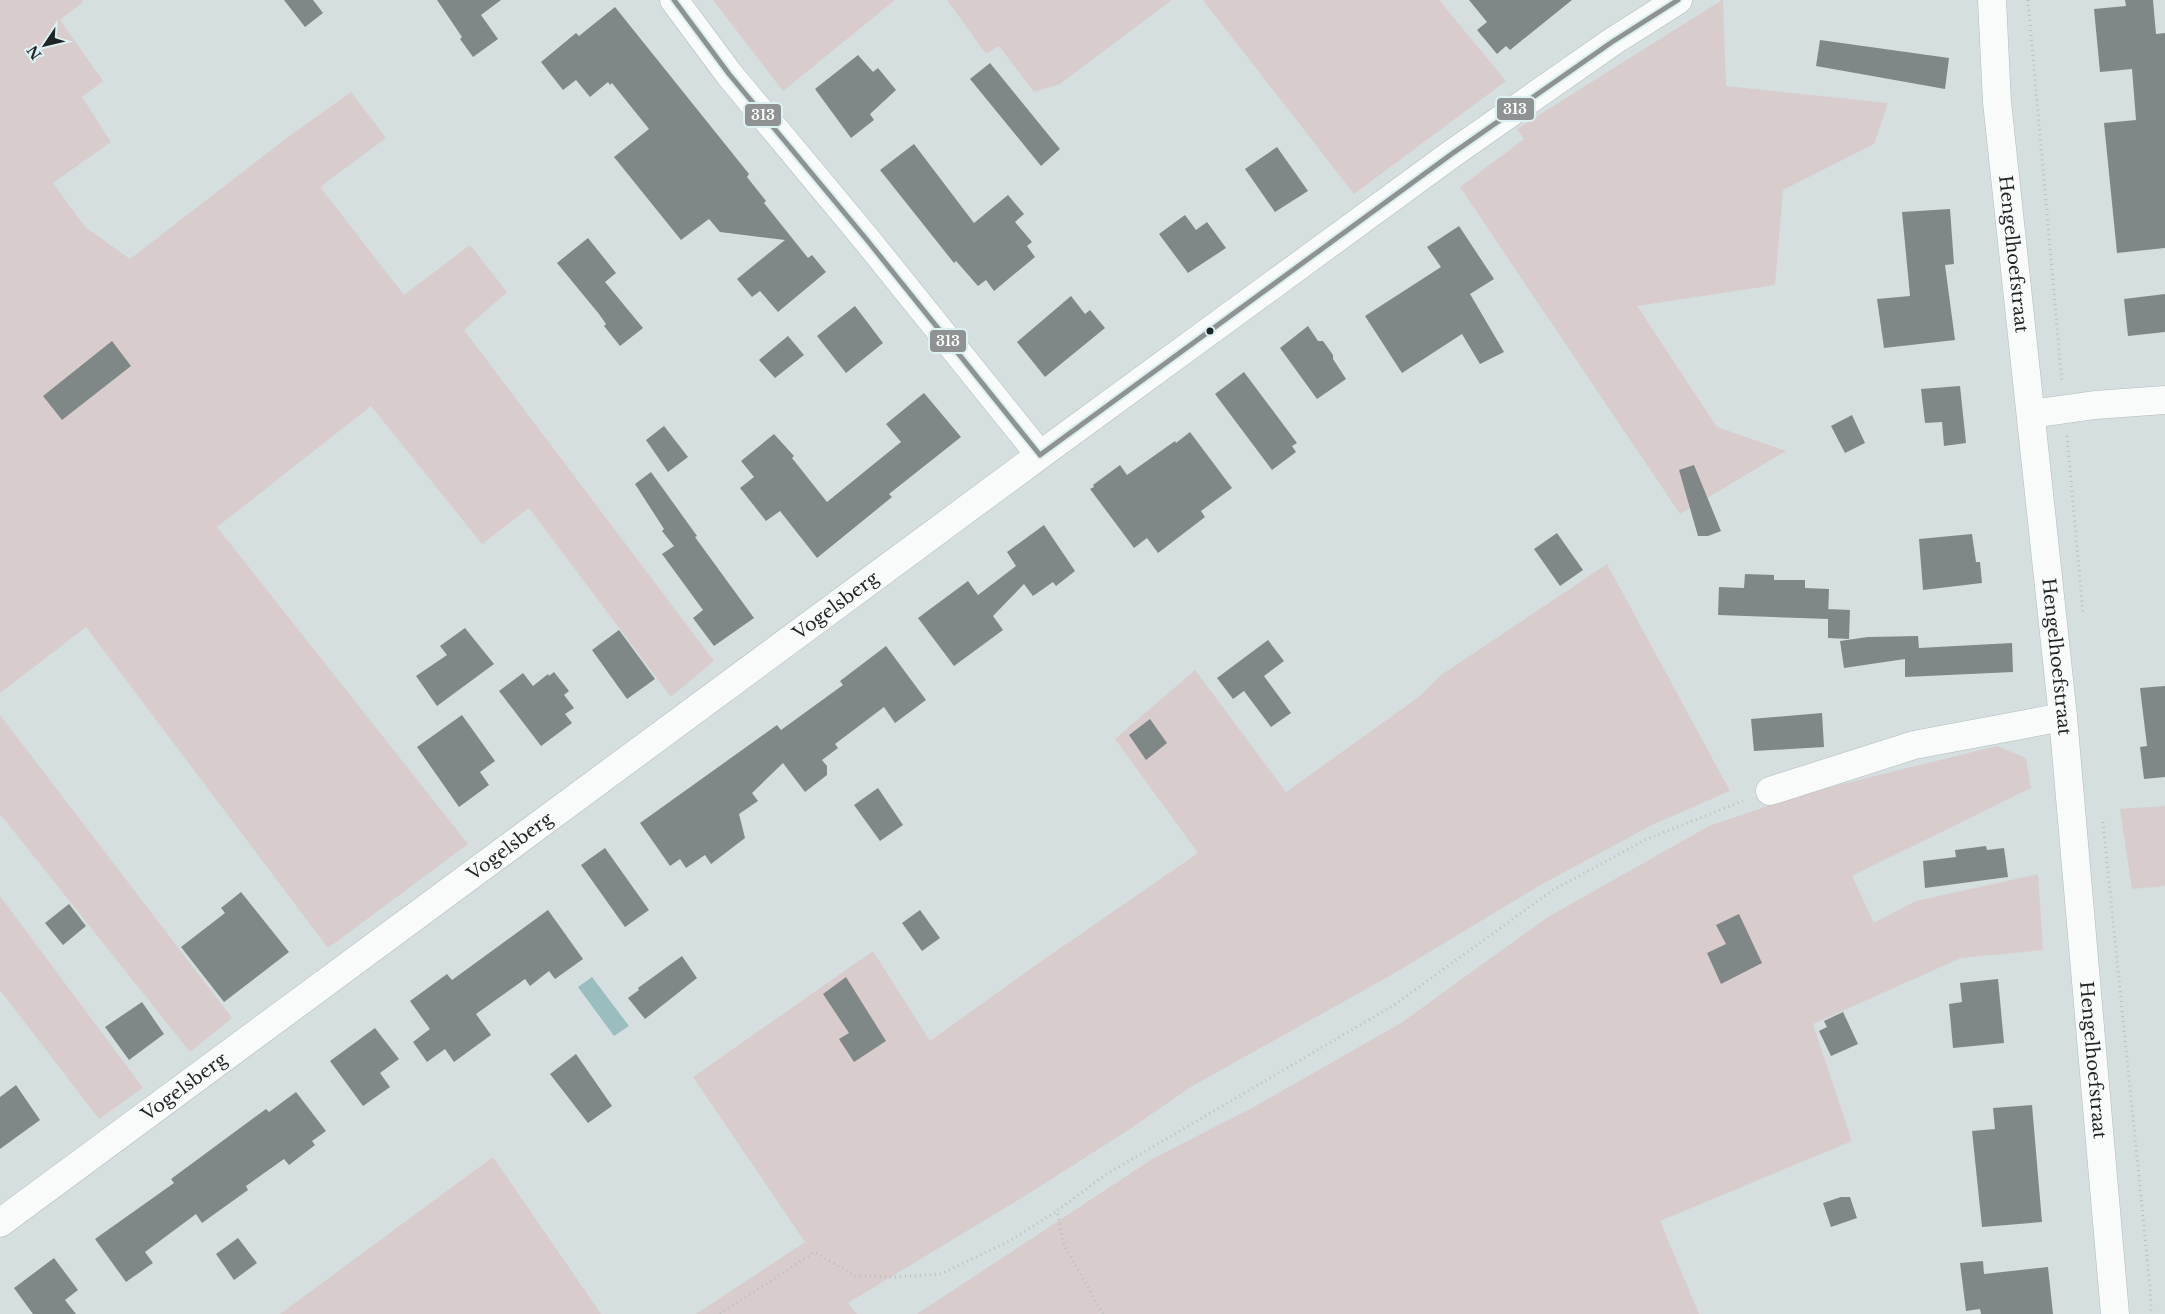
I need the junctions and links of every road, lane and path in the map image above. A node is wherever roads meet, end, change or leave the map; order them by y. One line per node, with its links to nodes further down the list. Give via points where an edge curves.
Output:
1 (674, 0): 8 (street, via 729,74)
2 (1678, 0): 8 (street, Vogelsberg, via 1453,153)
3 (1992, 0): 7 (street, Hengelhoefstraat, via 1997,102)
4 (2028, 0): 6 (path)
5 (2165, 400): 6 (street)
6 (2064, 410): 7 (street); 9 (path)
7 (2032, 414): 10 (street, Hengelhoefstraat)
8 (1040, 455): 14 (street, Vogelsberg)
9 (2083, 618)
10 (2062, 717): 11 (street, via 1914,745); 17 (street, Hengelhoefstraat)
11 (1770, 791): 13 (path, via 1647,839 1553,890 1394,1005 1105,1175)
12 (2102, 815): 18 (path)
13 (1057, 1211): 15 (path, via 1011,1240 941,1274 855,1276 814,1252); 16 (path, via 1064,1245)
14 (0, 1223)
15 (720, 1314)
16 (1103, 1314)
17 (2115, 1314)
18 (2152, 1314)

